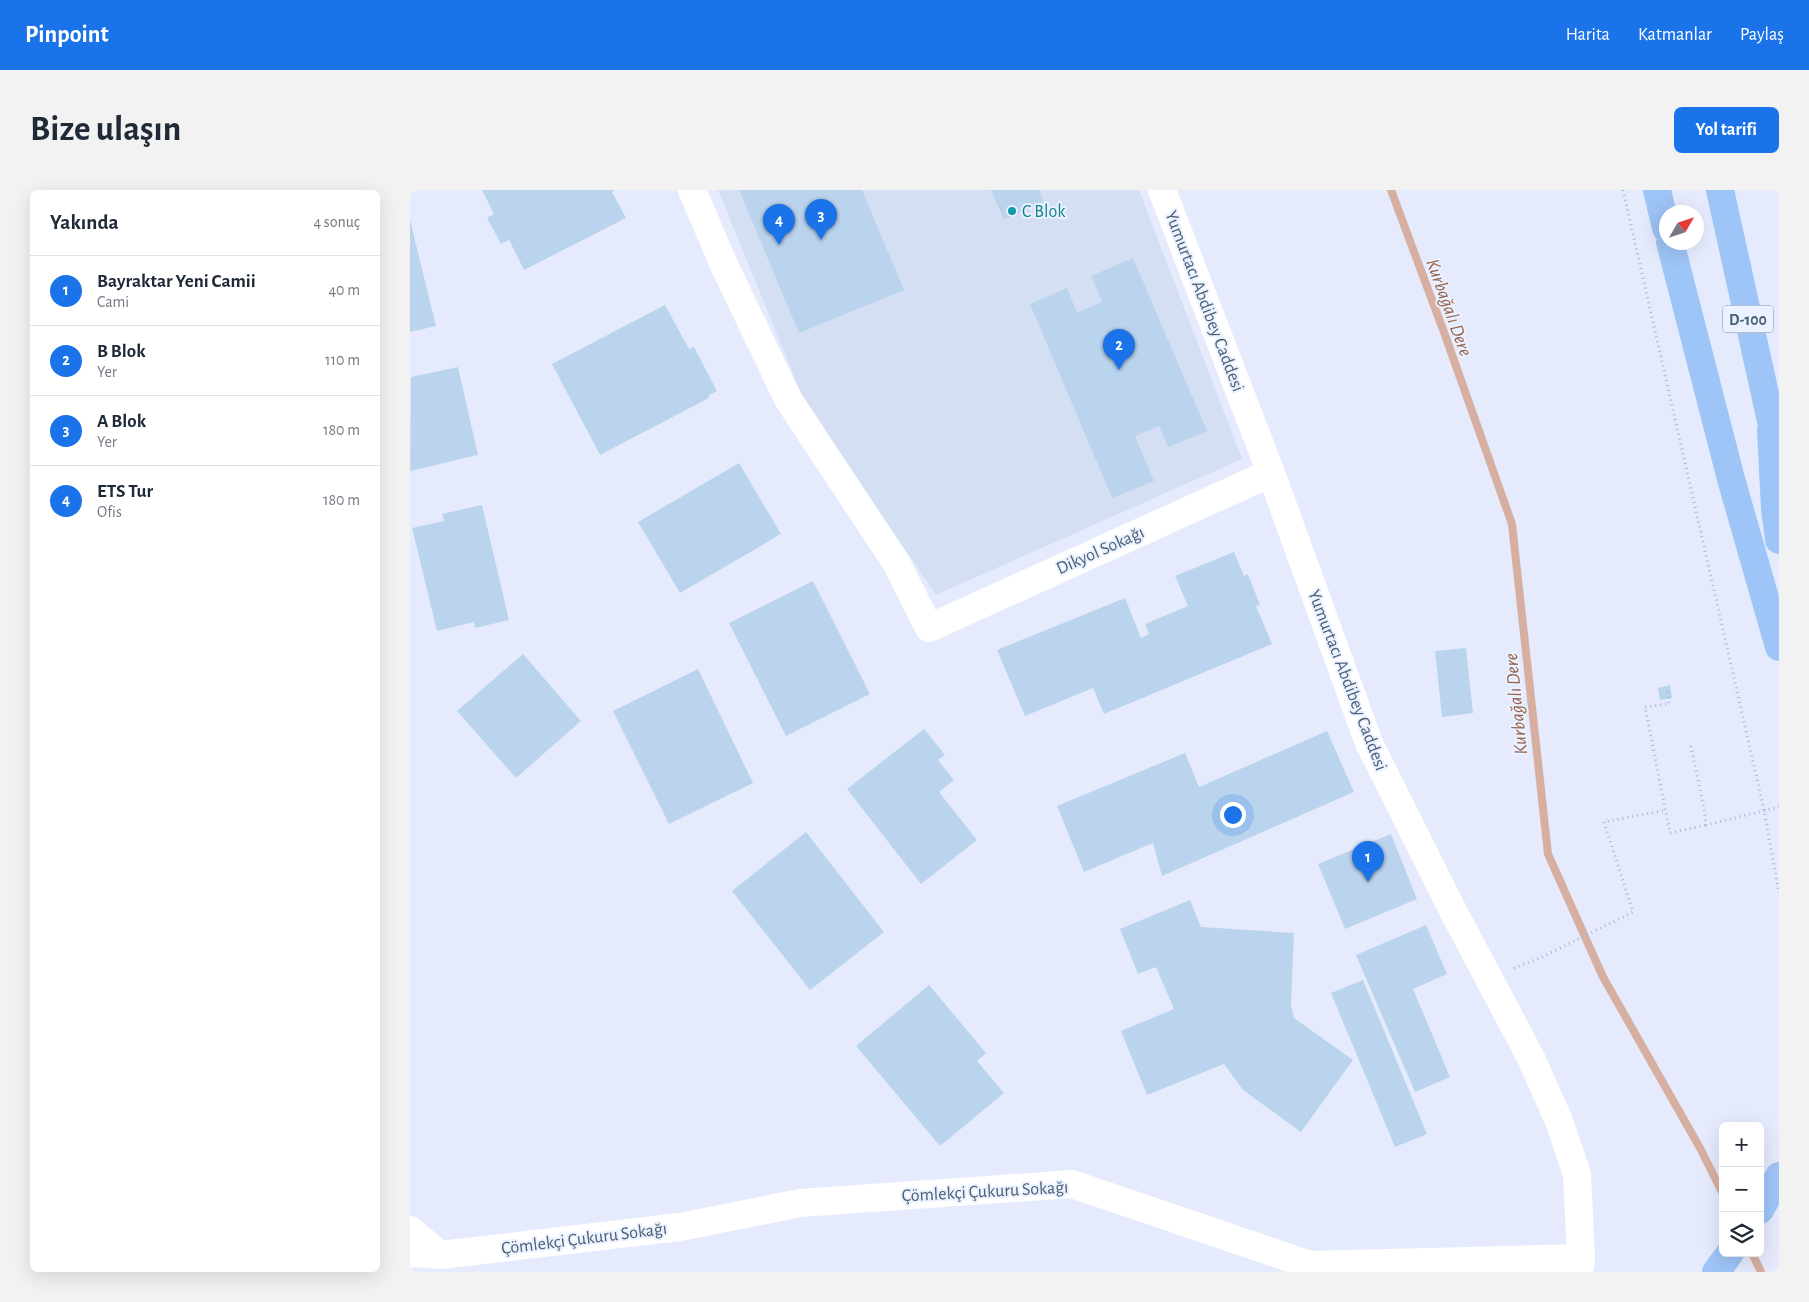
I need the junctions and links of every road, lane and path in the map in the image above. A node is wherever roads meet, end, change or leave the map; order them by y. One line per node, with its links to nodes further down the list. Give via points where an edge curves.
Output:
1 (692, 190): 10 (street, Dikyol Sokağı, via 788,399 897,564 929,628)
2 (1162, 190): 10 (street, Yumurtacı Abdibey Caddesi)
3 (1623, 190): 17 (path)
4 (1657, 190): 6 (highway)
5 (1720, 190): 8 (highway, D-100)
6 (1661, 205)
7 (1672, 250): 12 (highway, via 1731,479)
8 (1771, 422): 9 (highway, D-100); 11 (highway)
9 (1779, 448)
10 (1271, 473): 27 (street, Yumurtacı Abdibey Caddesi, via 1369,743 1450,905 1532,1058 1560,1121 1577,1174)
11 (1779, 540)
12 (1779, 647)
13 (1667, 692): 16 (path, via 1669,704 1645,707)
14 (1690, 746): 18 (path)
15 (1779, 807): 17 (path)
16 (1666, 810): 18 (path, via 1670,833); 20 (path, via 1604,822 1633,912)
17 (1764, 810): 18 (path); 19 (path)
18 (1706, 824)
19 (1779, 893)
20 (1540, 958)
21 (1779, 1177): 22 (highway)
22 (1764, 1203)
23 (410, 1230): 25 (street)
24 (410, 1253): 25 (street, Çömlekçi Çukuru Sokağı)
25 (440, 1255): 27 (street, Çömlekçi Çukuru Sokağı, via 680,1227 800,1204 1072,1184 1310,1265)
26 (1727, 1257): 28 (highway)
27 (1580, 1265)
28 (1716, 1272)

